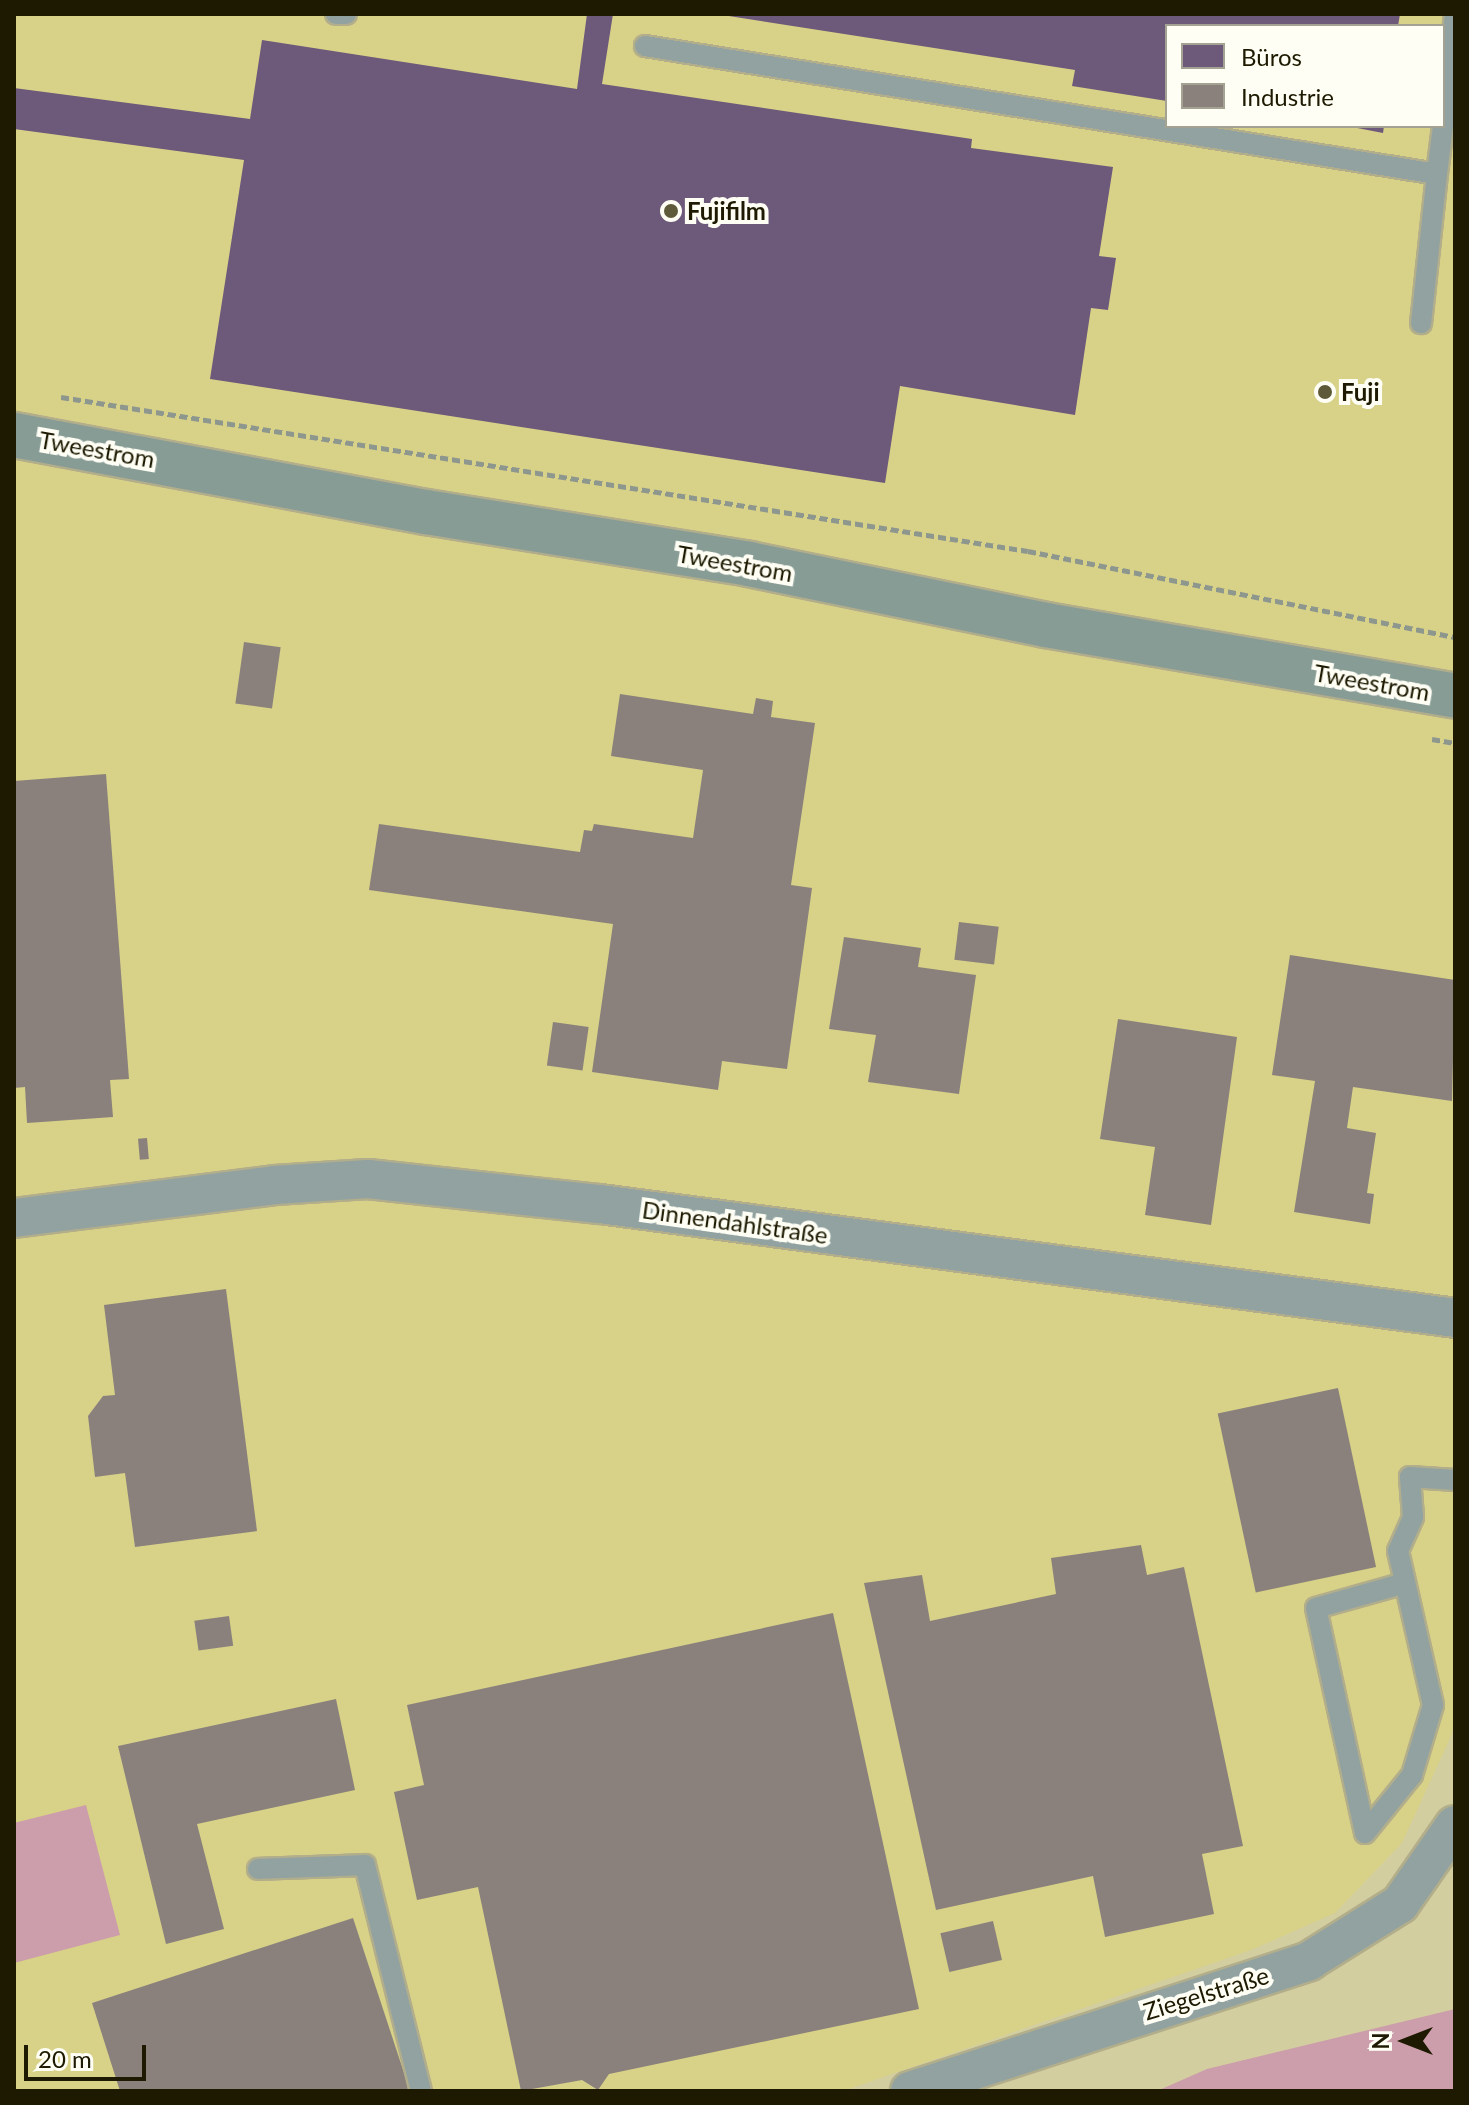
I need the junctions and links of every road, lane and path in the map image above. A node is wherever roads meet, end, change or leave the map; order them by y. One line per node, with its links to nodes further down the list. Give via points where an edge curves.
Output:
1 (336, 14): 2 (lane)
2 (346, 14)
3 (1455, 14): 5 (lane)
4 (645, 46): 7 (lane)
5 (1445, 106)
6 (1443, 128): 7 (lane)
7 (1437, 174): 8 (lane)
8 (1421, 323)
9 (46, 395): 11 (path, via 1028,551)
10 (14, 435): 12 (main road, Tweestrom, via 426,512 749,564 1046,625)
11 (1455, 637)
12 (1455, 696)
13 (1424, 737): 14 (path)
14 (1455, 743)
15 (14, 1218): 16 (street, Dinnendahlstraße, via 275,1185 368,1179 616,1206)
16 (1455, 1318)
17 (1455, 1480): 18 (lane, via 1410,1477 1413,1517 1398,1551)
18 (1405, 1583): 18 (lane, via 1433,1705 1412,1775 1365,1833 1316,1608)
19 (1455, 1825): 22 (street, Ziegelstraße, via 1400,1904 1309,1961)
20 (258, 1869): 21 (lane, via 365,1865)
21 (421, 2091)
22 (910, 2091)

